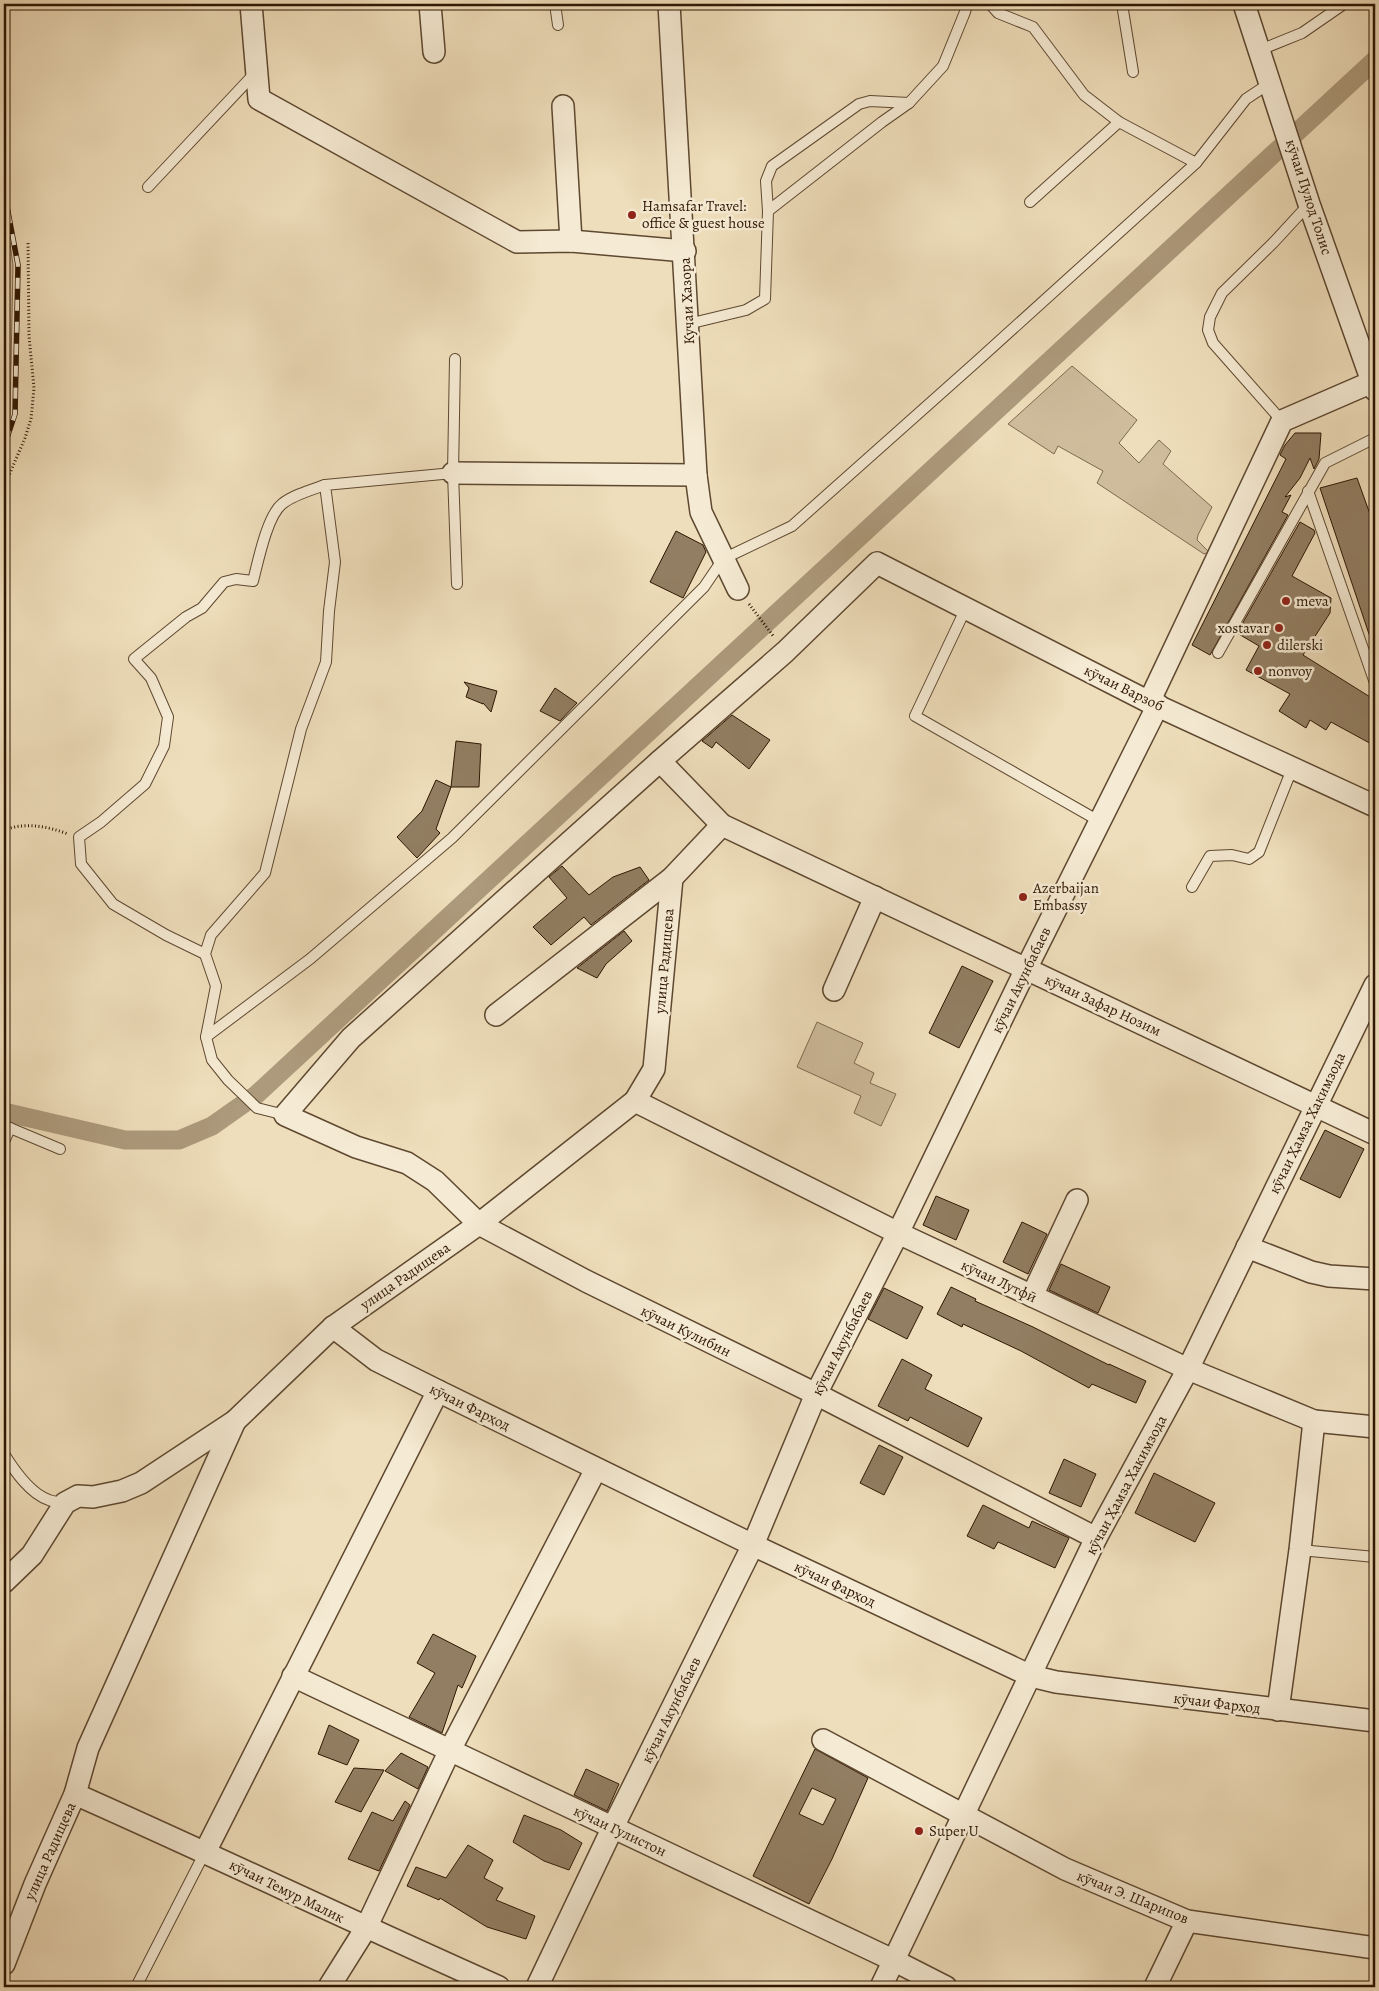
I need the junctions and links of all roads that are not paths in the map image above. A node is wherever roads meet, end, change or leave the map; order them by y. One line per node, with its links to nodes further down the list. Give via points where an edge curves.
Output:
1 (251, 4): 13 (street)
2 (430, 4): 12 (street)
3 (555, 4): 10 (lane)
4 (669, 4): 25 (street, Кучаи Хазора)
5 (967, 4): 16 (lane, via 943,66)
6 (990, 4): 18 (lane, via 998,13 1033,28 1084,95)
7 (1122, 4): 14 (lane)
8 (1244, 4): 11 (street, кӯчаи Пулод Толис)
9 (1344, 4): 11 (lane, via 1302,33)
10 (558, 25)
11 (1260, 50): 15 (street, кӯчаи Пулод Толис)
12 (434, 52)
13 (258, 70): 20 (lane); 24 (street, via 259,99 517,242)
14 (1133, 72)
15 (1271, 82): 19 (lane, via 1246,99); 22 (street, кӯчаи Пулод Толис)
16 (909, 103): 23 (lane); 23 (lane, via 870,101 859,104 772,166 766,181)
17 (562, 106): 24 (street)
18 (1119, 122): 19 (lane); 21 (lane)
19 (1196, 163): 35 (lane, via 792,526)
20 (148, 187)
21 (1030, 202)
22 (1310, 204): 28 (street, кӯчаи Пулод Толис); 29 (lane, via 1222,293 1210,317 1208,330 1213,343)
23 (768, 211): 26 (lane, via 765,299 746,310)
24 (571, 241): 25 (street)
25 (684, 251): 26 (street, Кучаи Хазора)
26 (688, 324): 32 (street, Кучаи Хазора)
27 (455, 359): 31 (lane)
28 (1374, 386): 29 (street)
29 (1282, 421): 41 (street, кӯчаи Акунбабаев)
30 (1375, 438): 34 (lane, via 1325,463)
31 (453, 473): 32 (street); 33 (lane); 36 (lane)
32 (696, 475): 35 (street, Кучаи Хазора, via 701,512)
33 (325, 484): 50 (lane, via 335,562 326,662 301,730 265,873 211,934); 50 (lane, via 281,504 264,538 253,580 224,582 202,608 134,659 151,678 168,717 164,746 145,784 79,837 81,864 112,904)
34 (1308, 491): 39 (lane); 40 (lane)
35 (723, 559): 37 (street, Кучаи Хазора); 55 (lane, via 704,587 452,838 310,959)
36 (457, 584)
37 (738, 590)
38 (966, 608): 41 (street, кӯчаи Варзоб); 42 (street, кӯчаи Варзоб, via 877,563 785,652); 45 (lane, via 915,716)
39 (1218, 653)
40 (1375, 683)
41 (1153, 703): 43 (street, кӯчаи Варзоб); 45 (street, кӯчаи Акунбабаев)
42 (660, 761): 46 (street); 58 (street, via 351,1038)
43 (1292, 769): 44 (street, кӯчаи Варзоб); 48 (lane, via 1259,852 1249,859 1232,855 1210,856)
44 (1375, 806)
45 (1099, 820): 51 (street, кӯчаи Акунбабаев)
46 (722, 826): 47 (street); 49 (street, кӯчаи Зафар Нозим)
47 (672, 878): 54 (street); 56 (street, улица Радищева, via 654,1069)
48 (1192, 887)
49 (874, 897): 51 (street, кӯчаи Зафар Нозим); 53 (street)
50 (205, 954): 55 (lane, via 216,986)
51 (1026, 969): 57 (street, кӯчаи Зафар Нозим); 65 (street, кӯчаи Акунбабаев)
52 (1375, 985): 57 (street, кӯчаи Ҳамза Хакимзода)
53 (834, 990)
54 (496, 1015)
55 (206, 1037): 58 (lane, via 212,1060 228,1080 258,1108)
56 (636, 1101): 64 (street, улица Радищева); 65 (street, кӯчаи Лутфӣ)
57 (1315, 1105): 60 (street, кӯчаи Зафар Нозим); 66 (street, кӯчаи Ҳамза Хакимзода)
58 (286, 1115): 64 (street, кӯчаи Кулибин, via 356,1147 407,1163 435,1181)
59 (7, 1128): 61 (lane); 62 (lane)
60 (1375, 1134)
61 (4, 1142)
62 (60, 1149)
63 (1077, 1200): 68 (street)
64 (479, 1224): 69 (street, улица Радищева); 72 (street, кӯчаи Кулибин, via 586,1281)
65 (898, 1233): 68 (street, кӯчаи Лутфӣ); 72 (street, кӯчаи Акунбабаев)
66 (1247, 1247): 67 (street, via 1311,1272); 70 (street, кӯчаи Ҳамза Хакимзода)
67 (1375, 1279)
68 (1032, 1296): 70 (street, кӯчаи Лутфӣ)
69 (333, 1328): 71 (street, кӯчаи Фарҳод, via 376,1360); 73 (street, улица Радищева)
70 (1188, 1369): 74 (street, кӯчаи Лутфӣ); 79 (street, кӯчаи Ҳамза Хакимзода)
71 (438, 1392): 77 (street, кӯчаи Фарҳод); 84 (street)
72 (816, 1394): 79 (street, кӯчаи Кулибин); 80 (street, кӯчаи Акунбабаев)
73 (235, 1420): 78 (street, улица Радищева, via 141,1483 122,1492 78,1496); 90 (street, улица Радищева, via 88,1748)
74 (1314, 1420): 75 (street, кӯчаи Лутфӣ); 81 (street)
75 (1375, 1427)
76 (4, 1454): 78 (lane, via 20,1480 48,1500)
77 (596, 1469): 80 (street, кӯчаи Фарҳод); 89 (street)
78 (65, 1502): 83 (street, via 32,1555)
79 (1096, 1538): 85 (street, кӯчаи Ҳамза Хакимзода)
80 (753, 1545): 85 (street, кӯчаи Фарҳод); 92 (street, кӯчаи Акунбабаев)
81 (1300, 1550): 82 (lane); 86 (street)
82 (1375, 1557)
83 (4, 1582)
84 (293, 1676): 89 (street, кӯчаи Гулистон); 93 (street)
85 (1030, 1676): 86 (street, кӯчаи Фарҳод); 91 (street, кӯчаи Ҳамза Хакимзода)
86 (1278, 1710): 87 (street, кӯчаи Фарҳод)
87 (1375, 1722)
88 (823, 1740): 91 (street, кӯчаи Э. Шарипов)
89 (450, 1752): 92 (street, кӯчаи Гулистон); 95 (street)
90 (75, 1794): 93 (street, кӯчаи Темур Малик); 98 (street, улица Радищева, via 34,1884)
91 (963, 1816): 94 (street, кӯчаи Э. Шарипов, via 1064,1869); 97 (street, кӯчаи Ҳамза Хакимзода)
92 (613, 1828): 97 (street, кӯчаи Гулистон); 102 (street, кӯчаи Акунбабаев)
93 (206, 1852): 95 (street, кӯчаи Темур Малик); 99 (lane)
94 (1187, 1921): 96 (street, кӯчаи Э. Шарипов); 105 (street)
95 (366, 1928): 100 (street); 101 (street, кӯчаи Темур Малик)
96 (1375, 1948)
97 (895, 1961): 103 (street, кӯчаи Ҳамза Хакимзода); 104 (street, кӯчаи Гулистон)
98 (4, 1964)
99 (136, 1987)
100 (329, 1987)
101 (499, 1987)
102 (537, 1987)
103 (881, 1987)
104 (946, 1987)
105 (1155, 1987)

